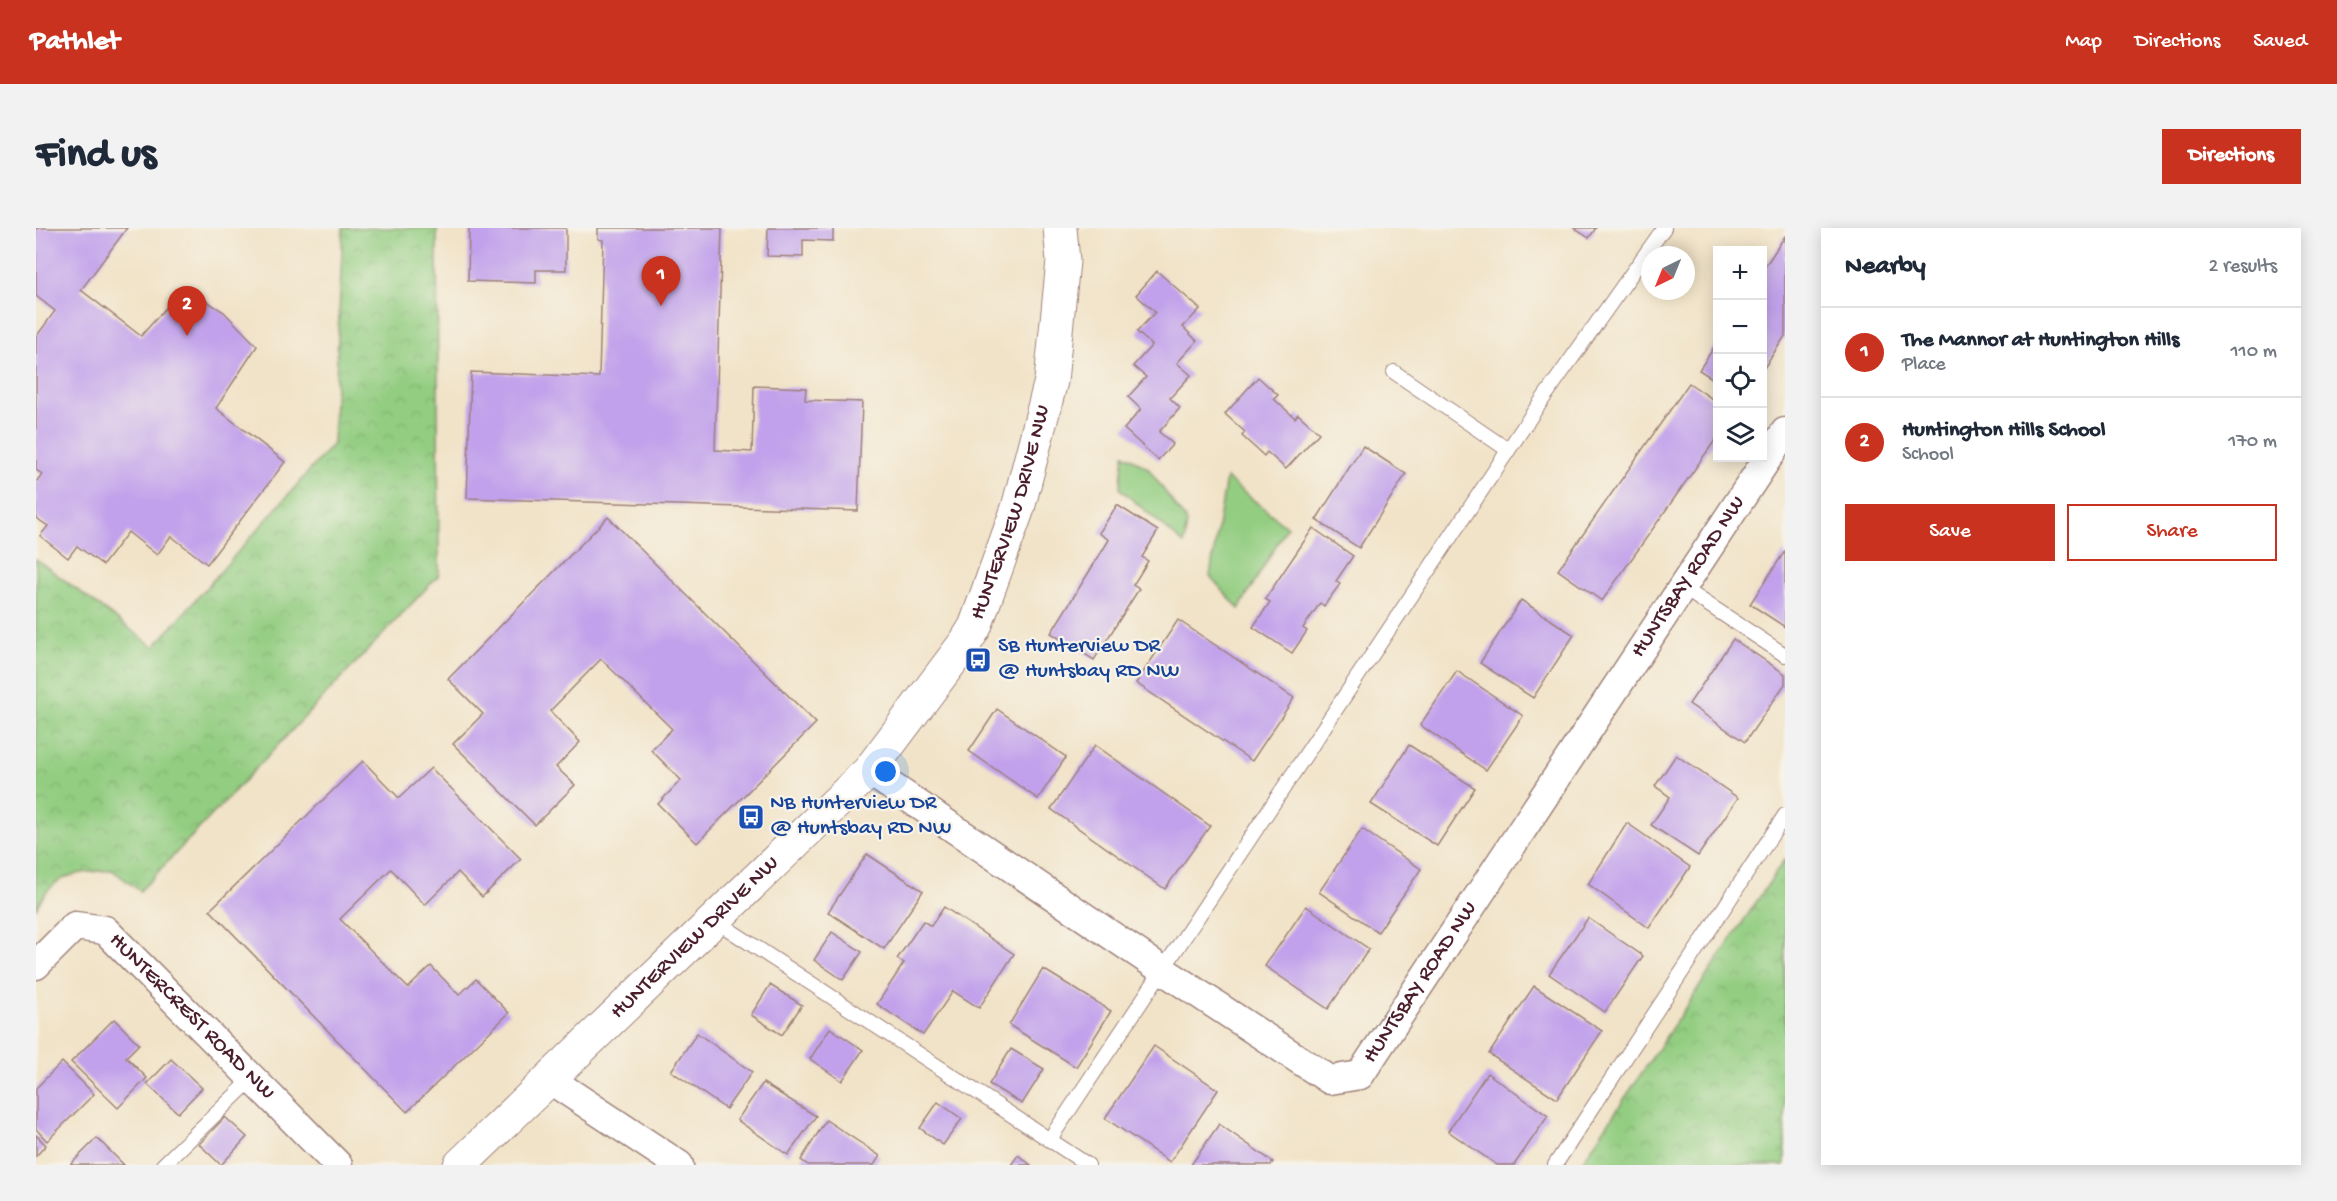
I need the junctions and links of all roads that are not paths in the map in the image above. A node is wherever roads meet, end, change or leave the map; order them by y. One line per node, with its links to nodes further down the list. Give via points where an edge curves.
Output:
1 (1060, 228): 8 (street, HUNTERVIEW DRIVE NW, via 1064,261 1052,381 1014,519 975,627)
2 (1664, 228): 5 (lane)
3 (1394, 372): 5 (lane)
4 (1785, 432): 6 (street, HUNTSBAY ROAD NW)
5 (1509, 450): 12 (lane)
6 (1683, 588): 7 (lane); 12 (street, HUNTSBAY ROAD NW, via 1360,1075 1330,1080)
7 (1785, 655)
8 (869, 771): 10 (street, HUNTERVIEW DRIVE NW); 12 (street, HUNTSBAY ROAD NW)
9 (1785, 815): 21 (lane)
10 (716, 921): 14 (street, HUNTERVIEW DRIVE NW); 15 (lane)
11 (36, 965): 13 (street, HUNTERCREST ROAD NW, via 75,926 105,930)
12 (1164, 971): 15 (lane)
13 (253, 1078): 16 (lane); 17 (street, HUNTERCREST ROAD NW)
14 (549, 1078): 18 (street, HUNTERVIEW DRIVE NW); 19 (street)
15 (1050, 1139): 20 (lane)
16 (163, 1165)
17 (338, 1165)
18 (460, 1165)
19 (679, 1165)
20 (1088, 1165)
21 (1555, 1165)

